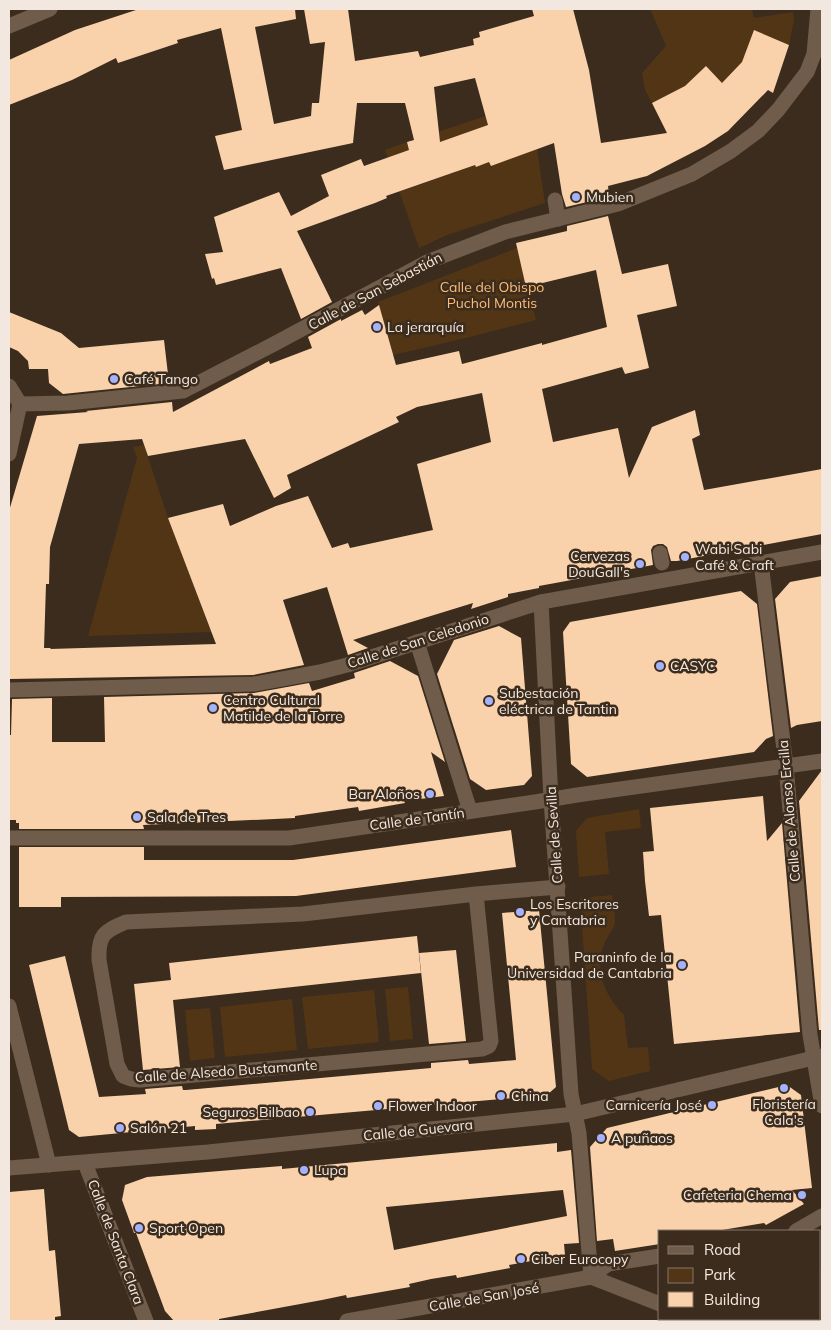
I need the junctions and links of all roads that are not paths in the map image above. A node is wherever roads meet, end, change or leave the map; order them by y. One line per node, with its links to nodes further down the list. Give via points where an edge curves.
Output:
1 (50, 9): 3 (street)
2 (818, 9): 4 (street, Calle de San Sebastián)
3 (9, 26)
4 (815, 71): 6 (street, Calle de San Sebastián, via 758,131 731,152 656,190 618,204)
5 (555, 200): 6 (street)
6 (558, 219): 8 (street, Calle de San Sebastián, via 505,232 427,262 183,390 68,403)
7 (9, 386): 8 (street)
8 (20, 404): 9 (street)
9 (9, 454)
10 (822, 552): 11 (street, Calle de San Celedonio)
11 (761, 563): 12 (street, Calle de San Celedonio); 16 (street, Calle de Alonso Ercilla)
12 (541, 602): 13 (street, Calle de San Celedonio); 17 (street, Calle de Sevilla)
13 (417, 642): 14 (street, Calle de San Celedonio, via 329,670 254,684); 18 (street)
14 (9, 690)
15 (822, 761): 16 (street, Calle de Tantín)
16 (786, 766): 17 (street, Calle de Tantín); 23 (street, Calle de Alonso Ercilla)
17 (551, 799): 18 (street, Calle de Tantín); 20 (street, Calle de Sevilla)
18 (470, 811): 19 (street, Calle de Tantín, via 289,838)
19 (9, 838)
20 (558, 887): 21 (street, Calle de Alsedo Bustamante); 25 (street, Calle de Sevilla)
21 (476, 894): 21 (street, Calle de Alsedo Bustamante, via 489,1046 140,1080 123,1076 117,1064 99,960 103,934 111,928 126,922 303,914)
22 (9, 1006): 27 (street)
23 (818, 1058): 24 (street); 25 (street, Calle de Guevara)
24 (822, 1106)
25 (575, 1114): 26 (street, Calle de Guevara); 32 (street, Calle de Sevilla)
26 (85, 1163): 27 (street, Calle de Guevara); 34 (street, Calle de Santa Clara)
27 (49, 1165): 28 (street, Calle de Guevara)
28 (9, 1168)
29 (822, 1216): 30 (street)
30 (798, 1230)
31 (658, 1256): 32 (street, Calle de San José, via 608,1264)
32 (591, 1277): 33 (street); 35 (street, Calle de San José)
33 (658, 1303)
34 (146, 1321)
35 (347, 1321)

